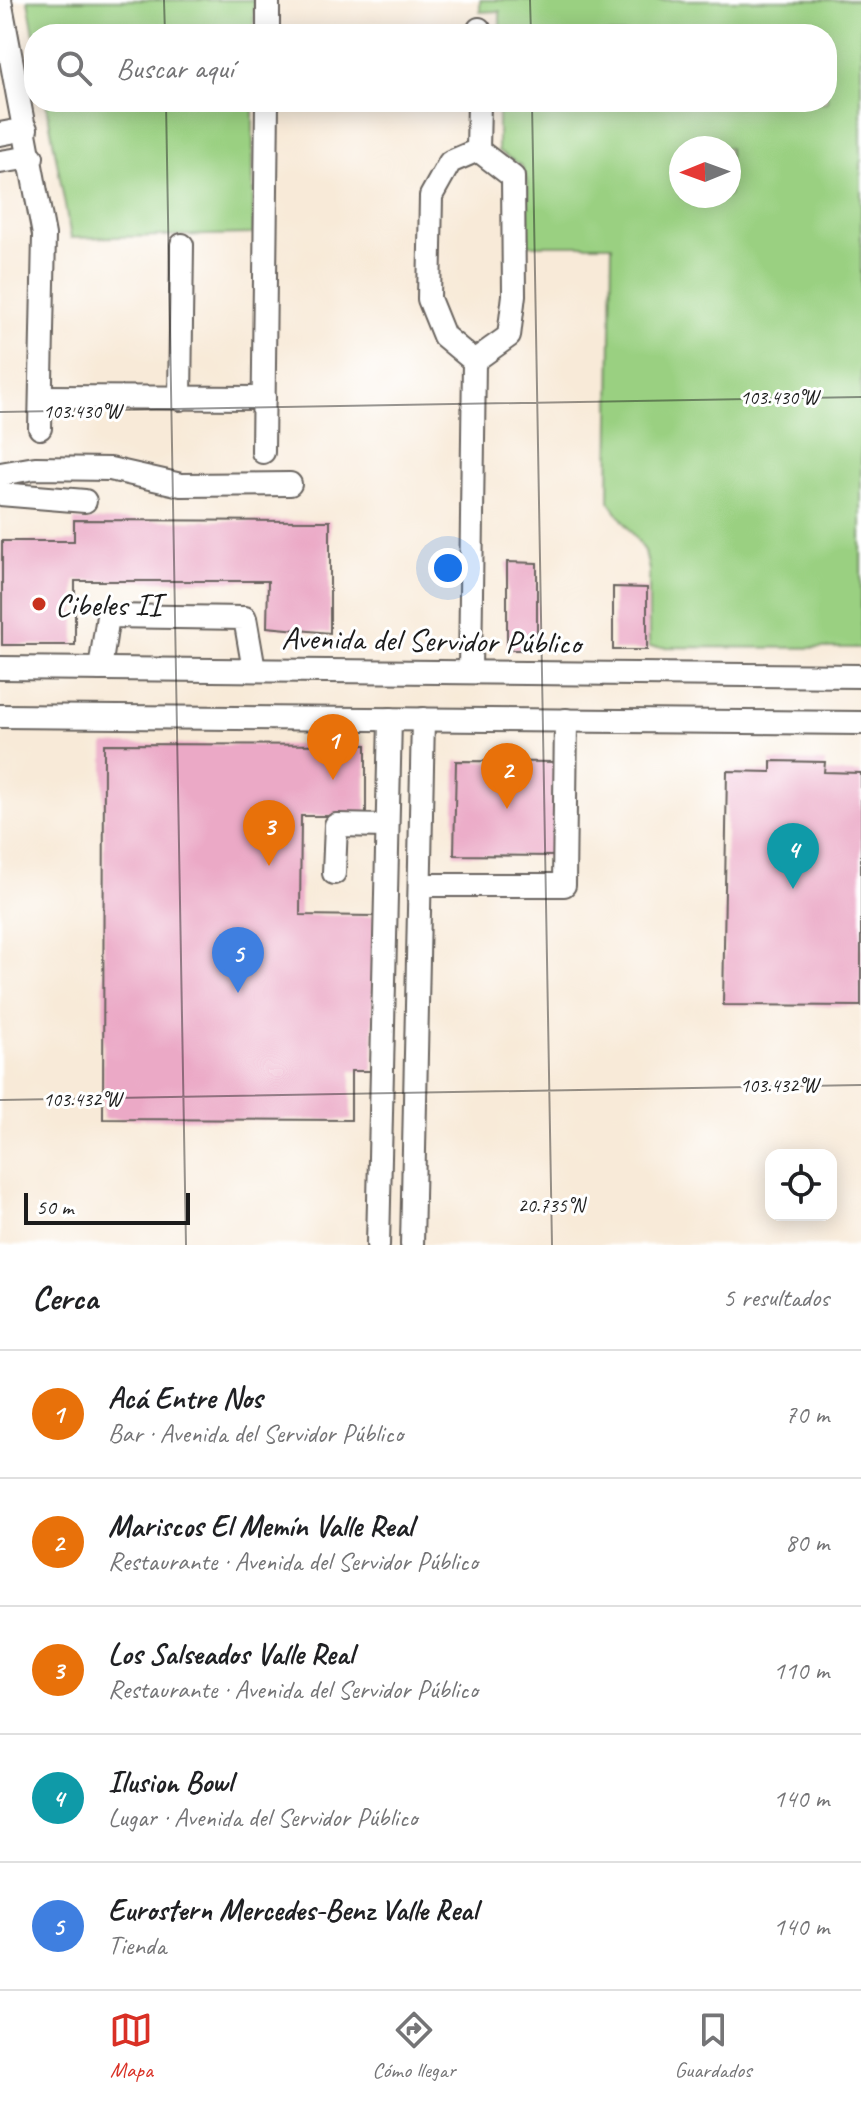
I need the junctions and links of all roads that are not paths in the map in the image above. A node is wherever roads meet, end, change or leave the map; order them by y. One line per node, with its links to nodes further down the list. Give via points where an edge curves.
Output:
1 (0, 0): 6 (street)
2 (268, 0): 3 (street)
3 (268, 24)
4 (267, 112): 14 (street)
5 (479, 112): 8 (street)
6 (26, 129): 7 (street); 9 (street)
7 (0, 134)
8 (478, 150): 12 (street, via 513,177 514,295 509,336); 12 (street, via 450,162 431,196 429,269 429,299 444,336)
9 (32, 157): 10 (street); 13 (street, via 44,235)
10 (0, 162)
11 (182, 245): 15 (street)
12 (474, 361): 27 (street)
13 (41, 397): 15 (street); 16 (street)
14 (264, 398): 15 (street); 17 (street)
15 (180, 399)
16 (40, 428)
17 (263, 452)
18 (35, 468): 19 (street); 20 (street, via 110,469 181,485); 22 (street)
19 (0, 474)
20 (290, 484)
21 (0, 494): 22 (street)
22 (32, 494): 23 (street)
23 (85, 501)
24 (0, 668): 25 (street, Avenida del Servidor Público)
25 (100, 669): 26 (street, Avenida del Servidor Público); 26 (street, via 108,616 245,618)
26 (254, 670): 27 (street, Avenida del Servidor Público)
27 (470, 672): 28 (street, Avenida del Servidor Público)
28 (861, 676)
29 (0, 716): 30 (street)
30 (390, 719): 31 (street); 34 (street)
31 (423, 719): 32 (street); 36 (street)
32 (566, 720): 33 (street); 36 (street, via 564,885)
33 (861, 723)
34 (387, 826): 35 (street, via 336,825); 37 (street)
35 (334, 873)
36 (420, 885): 38 (street)
37 (382, 1071): 38 (street); 39 (street)
38 (416, 1071): 40 (street)
39 (378, 1245)
40 (412, 1245)

